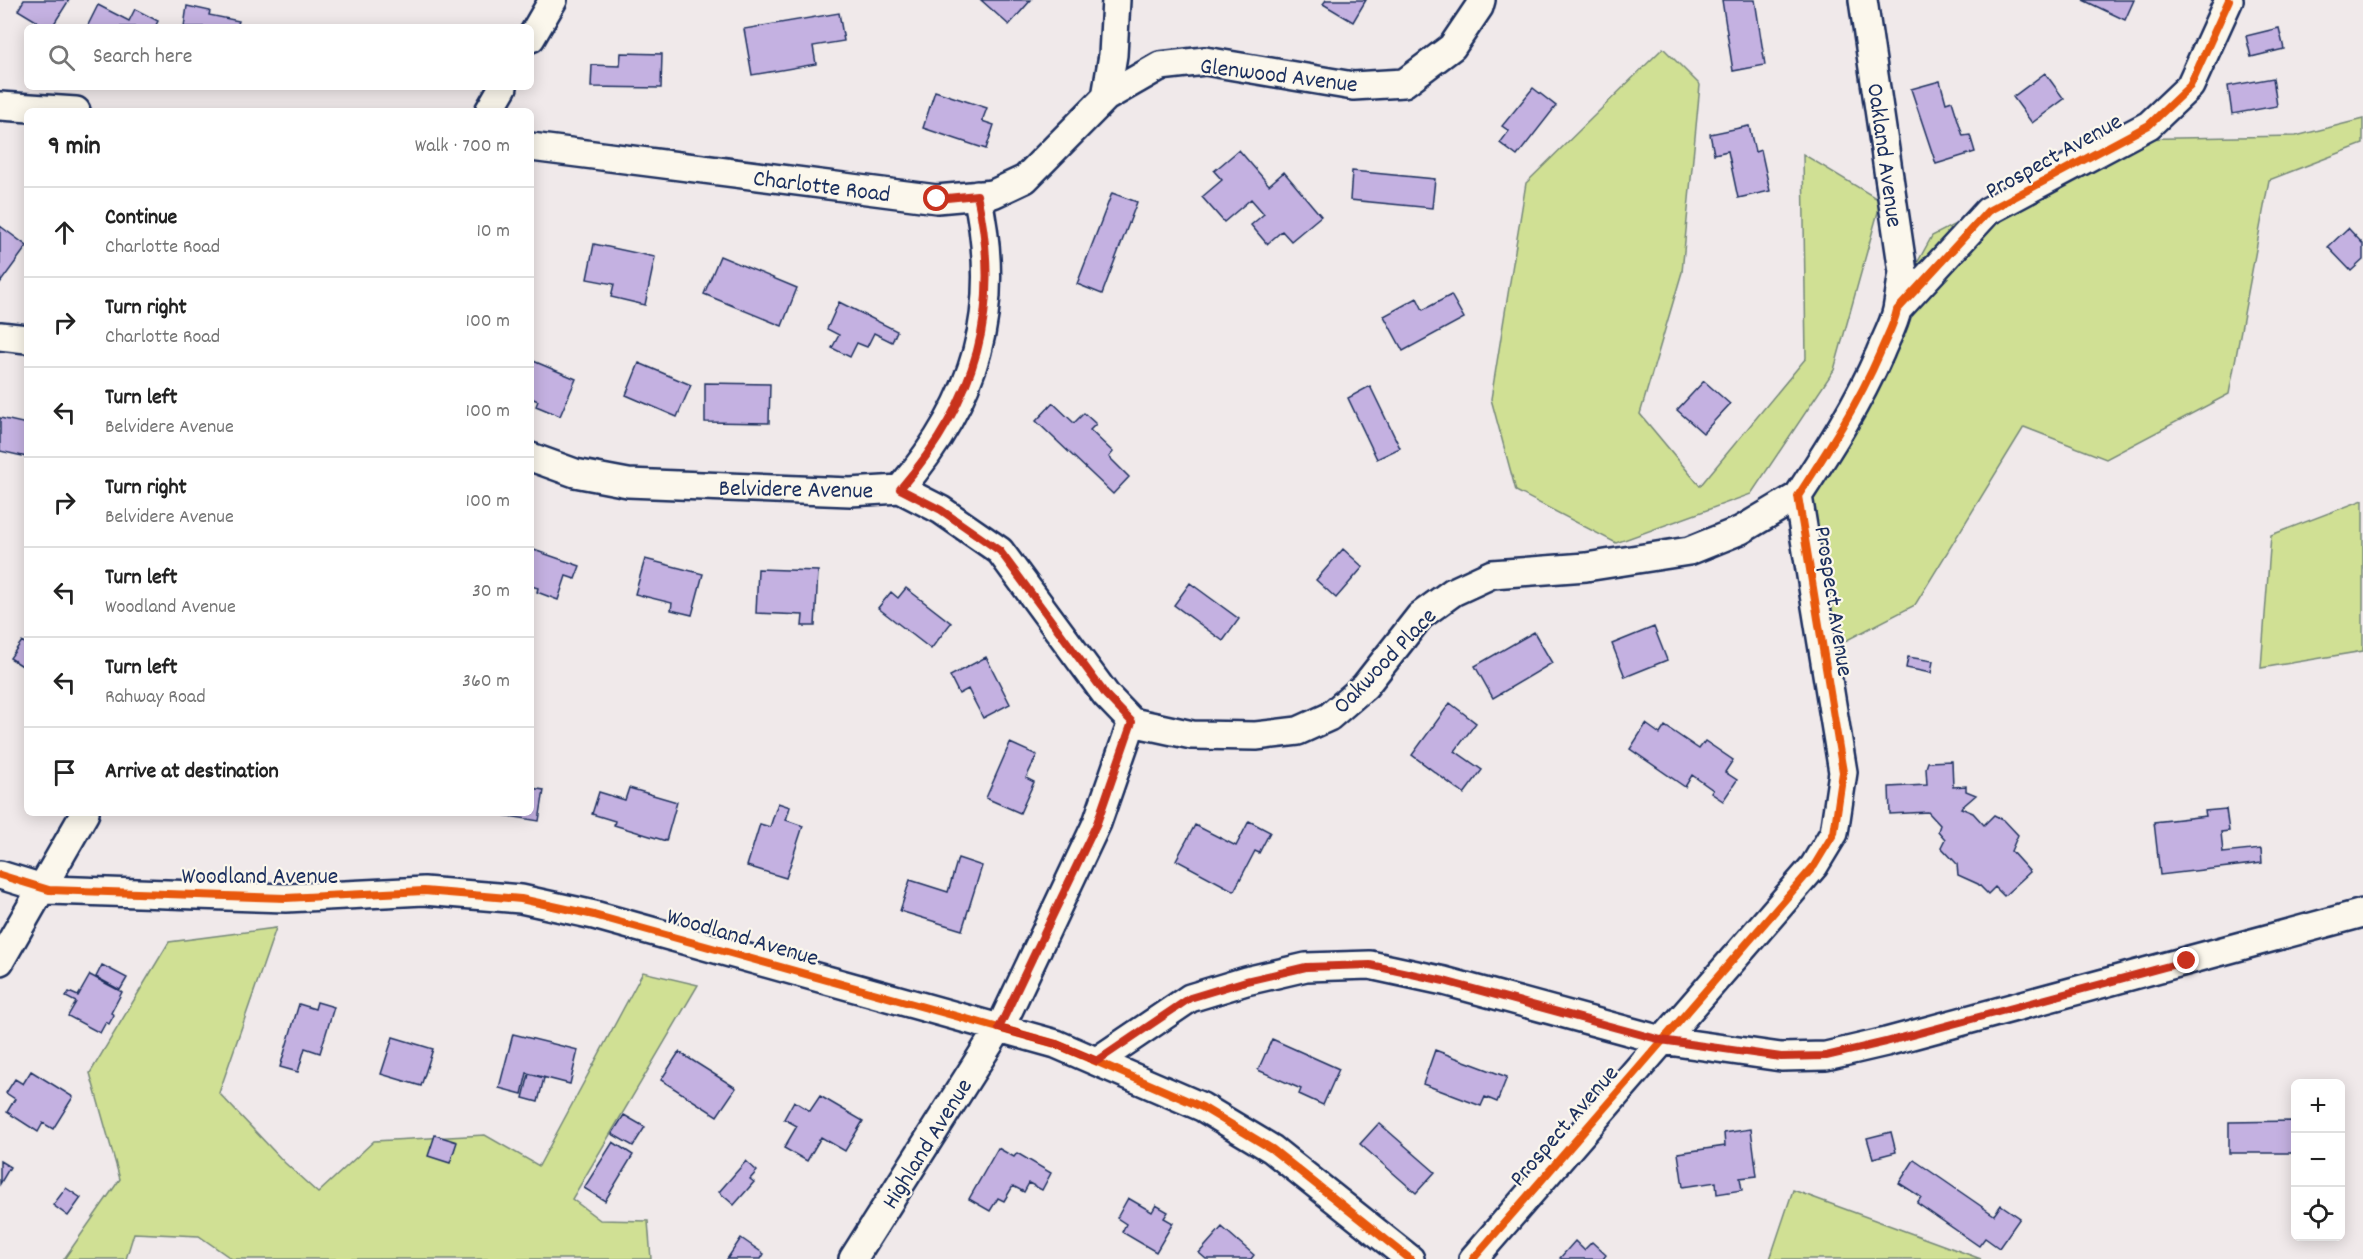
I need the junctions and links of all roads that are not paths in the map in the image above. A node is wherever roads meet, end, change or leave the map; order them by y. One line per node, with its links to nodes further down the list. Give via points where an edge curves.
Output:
1 (553, 0): 6 (street)
2 (1116, 0): 8 (street)
3 (1480, 0): 8 (street, Glenwood Avenue, via 1452,47 1404,83 1353,86 1205,61 1160,66)
4 (1863, 0): 14 (street, Oakland Avenue, via 1903,272)
5 (2229, 0): 14 (street, Prospect Avenue, via 2190,86 2149,125 1988,211)
6 (534, 33)
7 (501, 90): 11 (street)
8 (1106, 97): 13 (street, Glenwood Avenue, via 1024,179 993,194)
9 (0, 106): 10 (street)
10 (30, 108)
11 (491, 108)
12 (534, 147): 13 (street, Charlotte Road, via 937,199)
13 (977, 195): 18 (street, via 987,284 979,347 957,408 923,462)
14 (1896, 310): 19 (street, Prospect Avenue, via 1876,363 1845,423)
15 (0, 336): 16 (street)
16 (24, 339)
17 (534, 458): 18 (street, Belvidere Avenue, via 575,473 628,483 850,492)
18 (900, 489): 20 (street, Belvidere Avenue, via 941,510 1000,551 1106,695)
19 (1798, 496): 20 (street, Oakwood Place, via 1741,530 1689,551 1586,567 1492,574 1453,592 1420,616 1365,686 1329,717 1298,731 1256,736 1192,735); 27 (street, Prospect Avenue, via 1843,772 1834,833 1814,866)
20 (1132, 722): 26 (street, via 1097,823)
21 (83, 816): 23 (street)
22 (0, 876): 23 (street, Woodland Avenue)
23 (43, 889): 25 (street); 26 (street, Woodland Avenue, via 286,898 424,891 521,899 594,915)
24 (2363, 913): 27 (street, via 1826,1056 1781,1057)
25 (0, 961)
26 (999, 1028): 28 (street, Woodland Avenue, via 1056,1044); 29 (street, Highland Avenue)
27 (1661, 1040): 28 (street, via 1370,965 1306,967 1190,998); 31 (street, Prospect Avenue)
28 (1097, 1061): 30 (street, Woodland Avenue, via 1202,1107 1272,1149)
29 (853, 1259)
30 (1410, 1259)
31 (1473, 1259)

